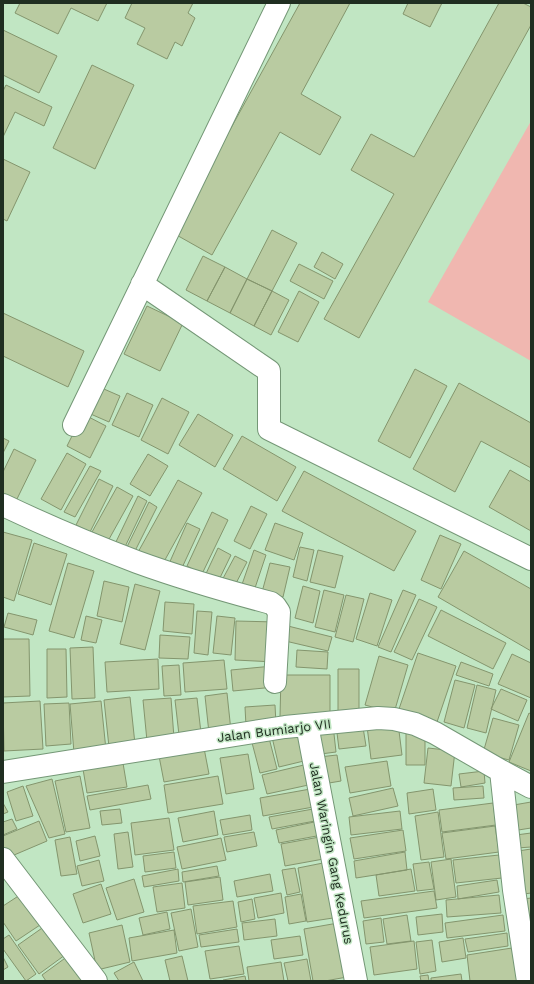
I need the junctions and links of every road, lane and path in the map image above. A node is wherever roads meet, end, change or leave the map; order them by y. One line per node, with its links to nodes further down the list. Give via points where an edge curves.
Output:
1 (279, 3): 2 (street)
2 (142, 284): 3 (street); 5 (street, via 269,371 270,429)
3 (74, 425)
4 (3, 505): 6 (street, via 47,526 138,562 275,606 279,612)
5 (531, 559)
6 (275, 682)
7 (307, 725): 8 (street, Jalan Bumiarjo VII, via 378,718 394,719 415,724 435,733); 9 (street, Jalan Bumiarjo VII); 13 (street, Jalan Waringin Gang Kedurus)
8 (501, 771): 10 (street, Jalan Bumiarjo VII); 14 (street, via 514,890)
9 (3, 772)
10 (531, 787)
11 (3, 859): 12 (street)
12 (96, 981)
13 (356, 981)
14 (528, 981)

